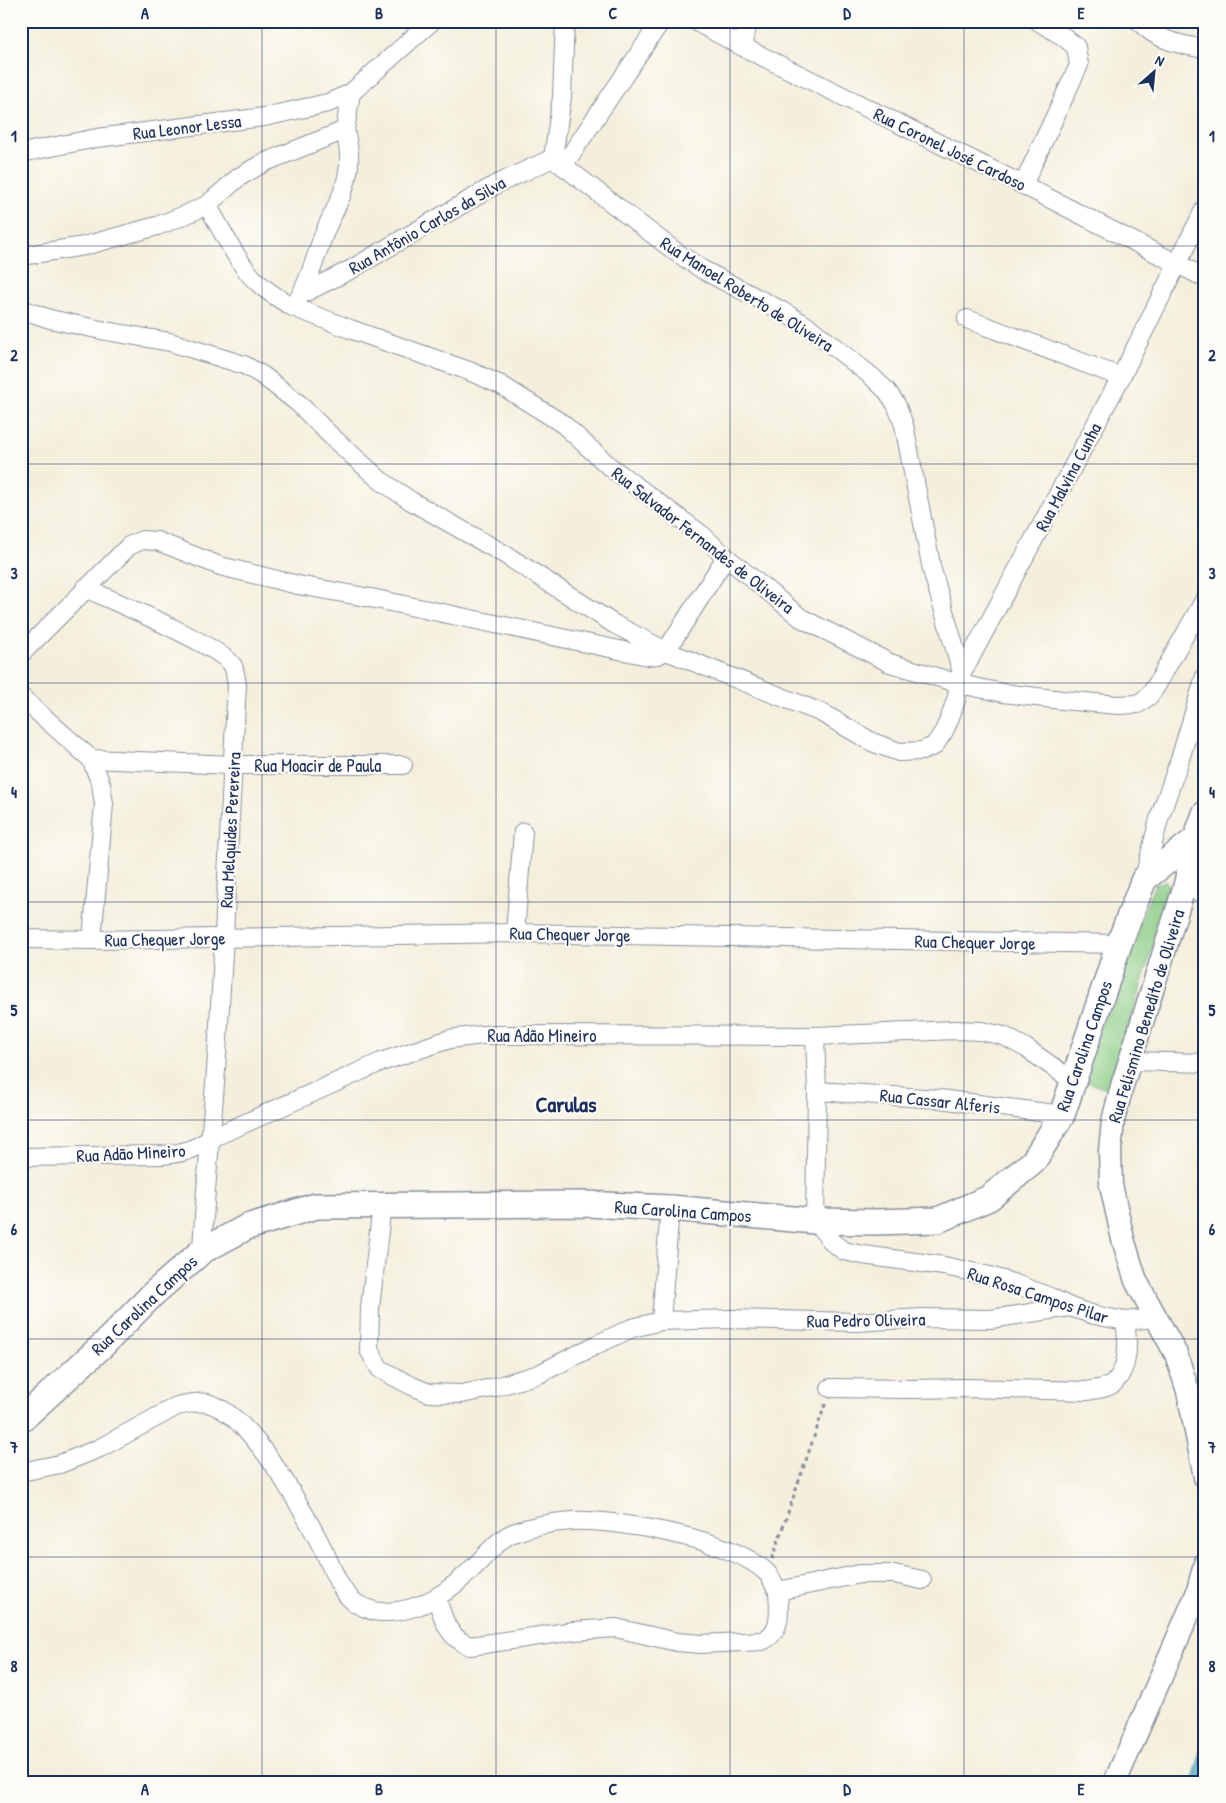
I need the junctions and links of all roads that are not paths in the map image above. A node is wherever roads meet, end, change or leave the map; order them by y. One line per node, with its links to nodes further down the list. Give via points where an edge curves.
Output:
1 (432, 21): 10 (street, Rua Leonor Lessa)
2 (565, 21): 13 (street)
3 (661, 21): 13 (street)
4 (695, 21): 8 (street, Rua Coronel José Cardoso)
5 (748, 21): 8 (street)
6 (1038, 21): 14 (street, via 1076,47 1080,65)
7 (1139, 21): 9 (street, via 1147,30 1167,41)
8 (743, 47): 14 (street, Rua Coronel José Cardoso)
9 (1205, 49)
10 (351, 93): 11 (street); 12 (street, Rua Leonor Lessa, via 328,103 264,117 98,138)
11 (345, 130): 15 (street, via 263,163 239,177); 20 (street, via 349,171 344,191)
12 (21, 153)
13 (558, 162): 20 (street, Rua Antônio Carlos da Silva, via 495,185); 30 (street, Rua Manoel Roberto de Oliveira, via 703,270 810,328 887,391 904,425 932,570)
14 (1023, 185): 18 (street, Rua Coronel José Cardoso)
15 (207, 205): 17 (street, via 157,226 84,246); 20 (street, Rua Salvador Fernandes de Oliveira, via 253,279 270,294)
16 (1205, 208): 18 (street, Rua Malvina Cunha)
17 (21, 256)
18 (1176, 264): 19 (street, Rua Coronel José Cardoso); 23 (street, Rua Malvina Cunha)
19 (1205, 278)
20 (298, 301): 24 (street, Rua Salvador Fernandes de Oliveira, via 350,329 501,385 563,424 609,466 702,535)
21 (21, 309): 27 (street, via 50,319 170,342 244,365 298,404 380,480 614,624)
22 (967, 319): 23 (street)
23 (1121, 377): 30 (street, Rua Malvina Cunha)
24 (726, 557): 27 (street); 30 (street, Rua Salvador Fernandes de Oliveira, via 801,618 890,663)
25 (85, 588): 27 (street, via 129,546 142,540 157,541 220,566 298,585 624,652 648,656); 28 (street); 33 (street, Rua Melquides Perereira, via 198,641 233,666 237,685)
26 (1205, 599): 30 (street, Rua Salvador Fernandes de Oliveira, via 1156,686 1138,704 1118,705 1003,693)
27 (666, 651): 30 (street, Rua Malvina Cunha, via 822,713 872,742 899,752 922,751 934,746 949,720)
28 (21, 654)
29 (1205, 676): 38 (street, via 1159,819)
30 (961, 678)
31 (21, 697): 32 (street)
32 (91, 759): 33 (street, Rua Moacir de Paula); 43 (street, via 104,804)
33 (233, 765): 34 (street, Rua Moacir de Paula); 42 (street, Rua Melquides Perereira)
34 (403, 765)
35 (1205, 814): 37 (main road)
36 (522, 832): 40 (street)
37 (1196, 839): 38 (main road); 39 (street, Rua Felismino Benedito de Oliveira)
38 (1144, 879): 44 (main road, Rua Carolina Campos)
39 (1194, 891): 46 (street, Rua Felismino Benedito de Oliveira)
40 (515, 933): 42 (street, Rua Chequer Jorge); 44 (street, Rua Chequer Jorge)
41 (21, 938): 43 (street, Rua Chequer Jorge)
42 (225, 938): 43 (street, Rua Chequer Jorge); 51 (street, Rua Melquides Perereira)
43 (92, 940)
44 (1119, 944): 48 (main road, Rua Carolina Campos)
45 (815, 1036): 48 (street, Rua Adão Mineiro, via 981,1031 1004,1036); 49 (street); 51 (street, Rua Adão Mineiro, via 482,1035 450,1039 382,1062)
46 (1130, 1062): 47 (street); 58 (street, Rua Felismino Benedito de Oliveira, via 1113,1120 1111,1184 1136,1281)
47 (1205, 1063)
48 (1073, 1081): 50 (main road, Rua Carolina Campos)
49 (817, 1091): 50 (street, Rua Cassar Alferis, via 940,1099); 55 (street)
50 (1062, 1115): 55 (main road, Rua Carolina Campos, via 1033,1162 989,1198 938,1220)
51 (212, 1138): 52 (street, Rua Adão Mineiro, via 194,1150 177,1154); 56 (street, Rua Melquides Perereira)
52 (21, 1157)
53 (382, 1205): 54 (main road, Rua Carolina Campos, via 586,1204); 56 (main road, Rua Carolina Campos, via 316,1206 247,1227); 59 (street, Rua Pedro Oliveira, via 370,1308 369,1350 380,1369 412,1386 429,1392 461,1394 492,1388 539,1374 624,1332)
54 (670, 1208): 55 (main road, Rua Carolina Campos); 59 (street)
55 (815, 1221): 57 (street, Rua Rosa Campos Pilar, via 833,1243 844,1250 990,1276)
56 (202, 1251): 62 (main road, Rua Carolina Campos)
57 (1070, 1307): 59 (street, Rua Pedro Oliveira, via 990,1319); 60 (street, Rua Rosa Campos Pilar)
58 (1155, 1318): 60 (street, Rua Rosa Campos Pilar); 64 (street, Rua Felismino Benedito de Oliveira, via 1176,1354 1188,1391)
59 (661, 1321)
60 (1125, 1321): 61 (street, via 1128,1338 1123,1368 1114,1383 1105,1388 1087,1391)
61 (830, 1388)
62 (21, 1420)
63 (21, 1472): 68 (street, via 60,1464 100,1448 177,1406 208,1403 231,1414 272,1461 298,1502 340,1586 354,1602 378,1612 396,1612)
64 (1205, 1477)
65 (1205, 1564): 69 (street, via 1197,1594)
66 (922, 1580): 67 (street, via 894,1574 860,1574)
67 (778, 1591): 68 (street, via 768,1574 717,1546 635,1525 574,1521 512,1533); 68 (street, via 780,1615 768,1638 718,1644 677,1642 616,1628 574,1630 470,1646 452,1636)
68 (437, 1599)
69 (1115, 1782)

